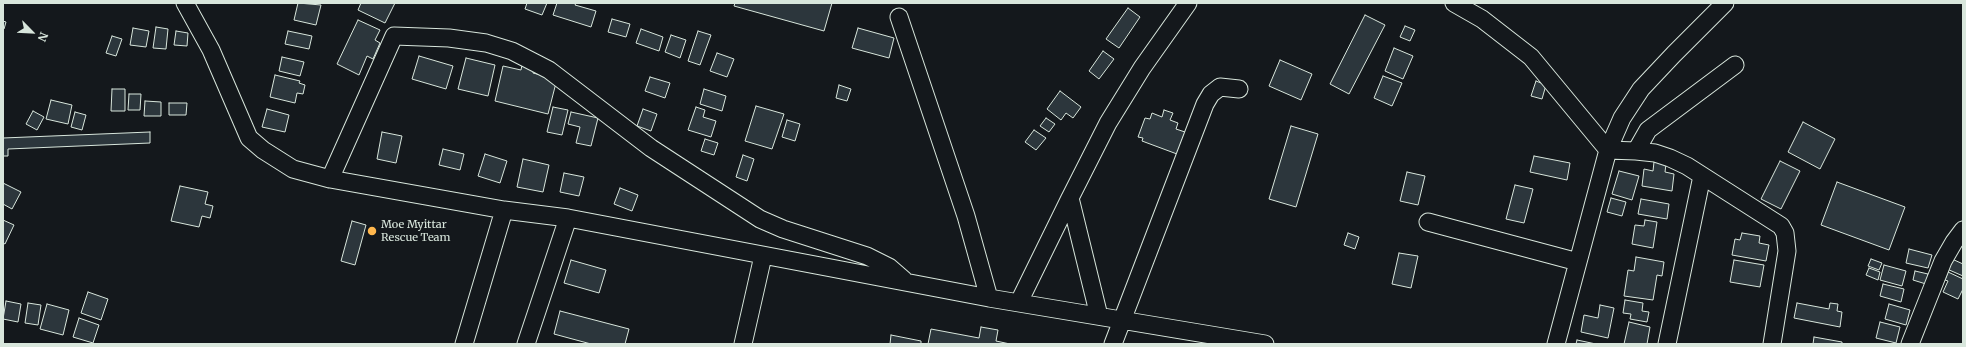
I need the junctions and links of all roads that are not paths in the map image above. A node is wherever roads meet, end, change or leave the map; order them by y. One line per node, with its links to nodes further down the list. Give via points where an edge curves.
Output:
1 (185, 3): 11 (street, via 211,50 249,138 268,154 293,169)
2 (1188, 3): 12 (street, via 1142,68 1108,123)
3 (1454, 3): 8 (street, via 1482,19 1531,57)
4 (1726, 3): 8 (street, via 1641,89 1622,118)
5 (899, 17): 20 (street, via 966,216)
6 (1735, 65): 9 (street, via 1648,130)
7 (1239, 89): 23 (street, via 1220,87 1211,94 1205,104)
8 (1608, 150): 9 (street); 18 (street)
9 (1636, 151): 10 (street, via 1670,158)
10 (1702, 176): 30 (street); 31 (street, via 1774,220 1786,233 1787,251)
11 (330, 179): 13 (street); 19 (street, via 394,36 450,38 486,43 512,51 548,70 651,148 760,219 867,256 889,267)
12 (1070, 198): 21 (street); 22 (street)
13 (504, 210): 14 (street); 24 (street)
14 (568, 218): 17 (street); 25 (street)
15 (1428, 222): 18 (street)
16 (1963, 230): 32 (street, via 1943,261)
17 (763, 256): 19 (street); 26 (street)
18 (1578, 262): 29 (street)
19 (907, 282): 20 (street)
20 (989, 298): 21 (street)
21 (1019, 302): 22 (street)
22 (1100, 316): 23 (street)
23 (1124, 319): 27 (street); 28 (street)
24 (464, 344)
25 (526, 344)
26 (743, 344)
27 (1113, 344)
28 (1265, 344)
29 (1556, 344)
30 (1667, 344)
31 (1772, 344)
32 (1910, 344)

